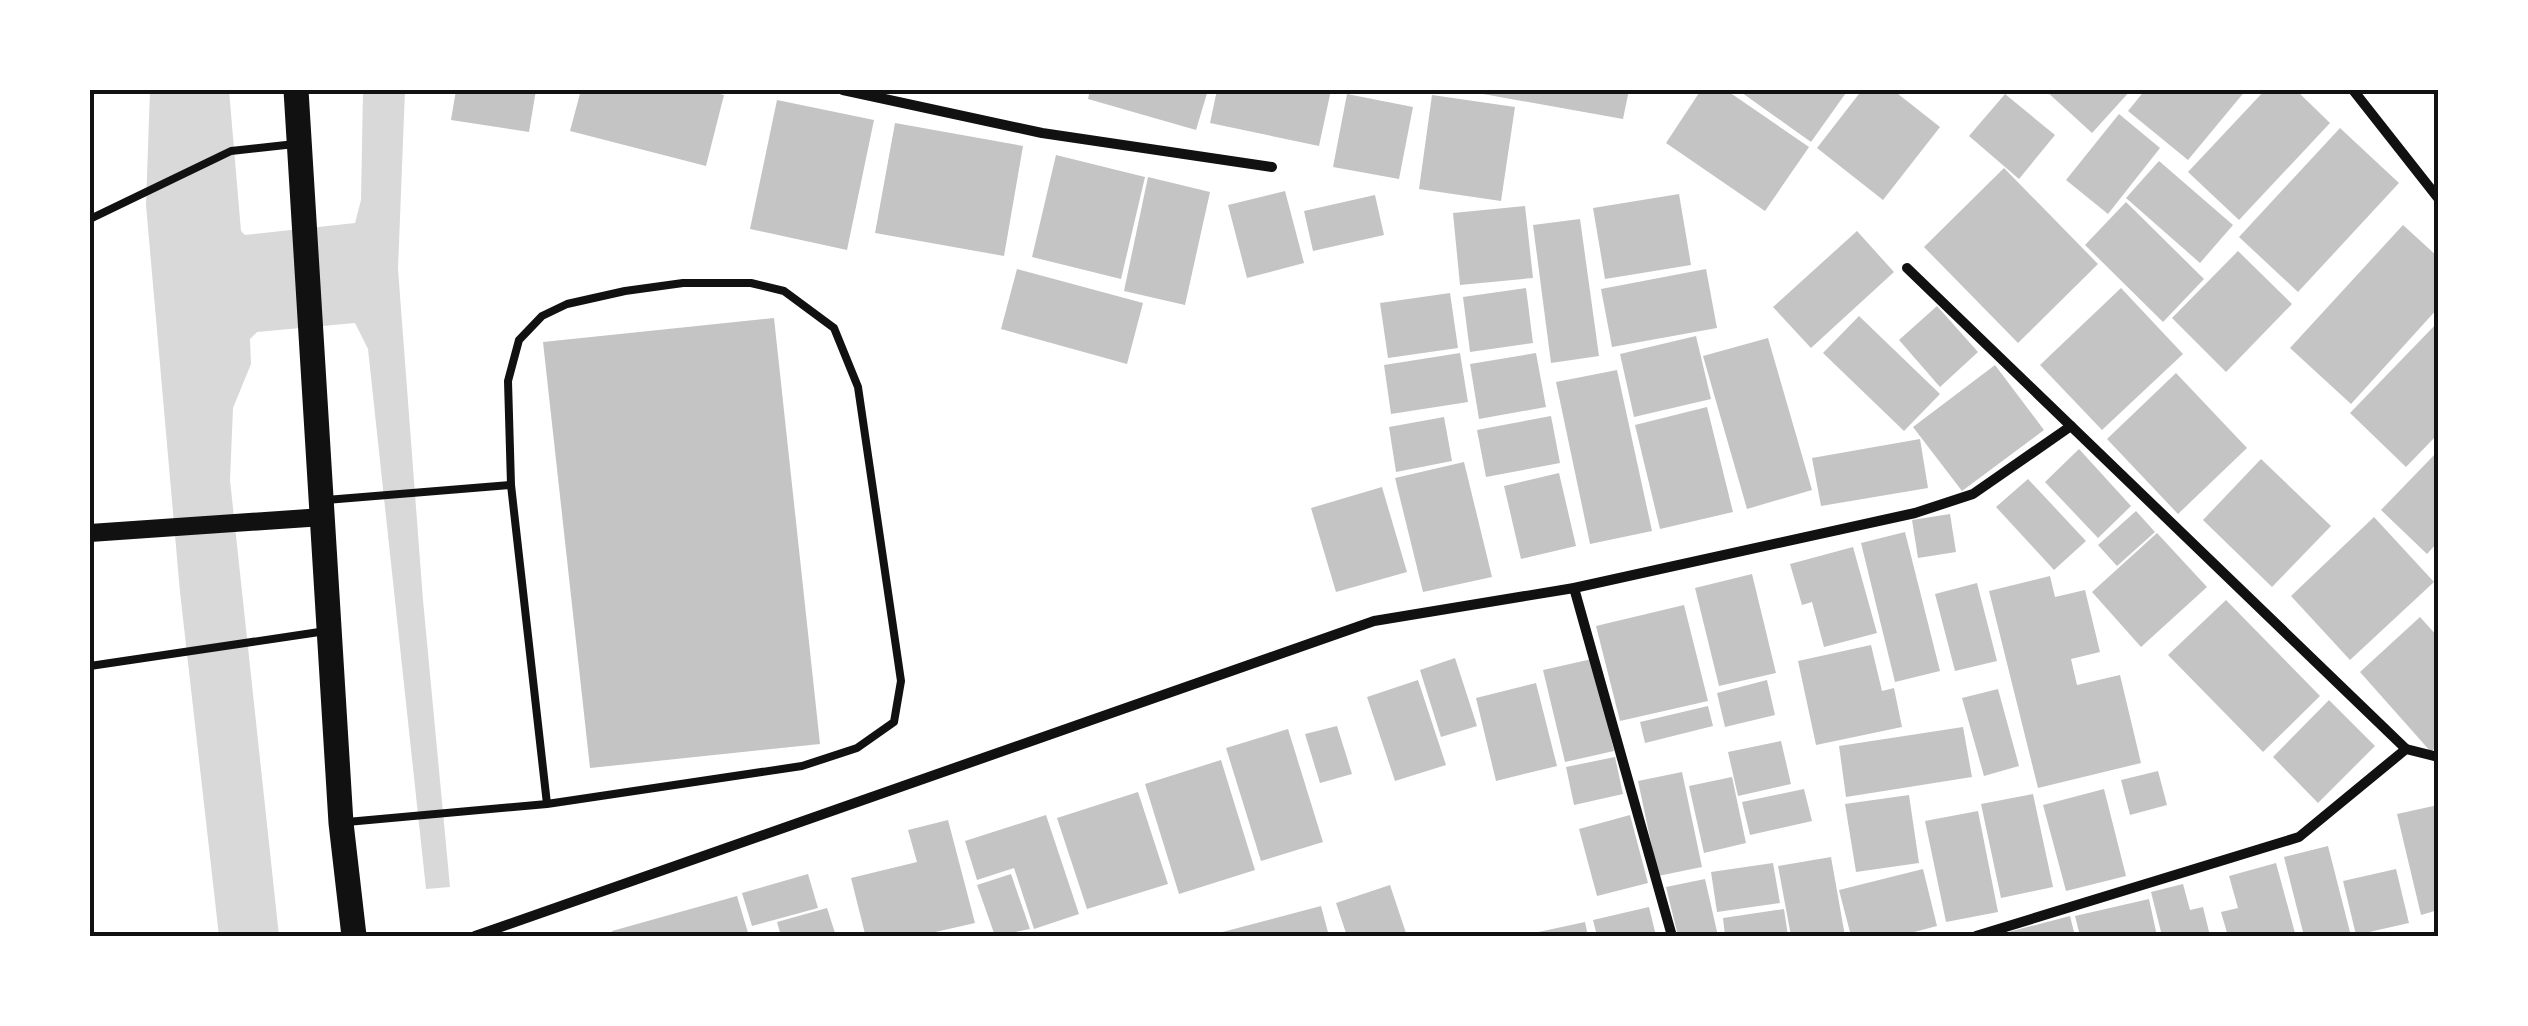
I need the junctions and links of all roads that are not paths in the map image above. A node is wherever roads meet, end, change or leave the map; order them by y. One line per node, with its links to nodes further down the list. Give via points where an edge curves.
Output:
1 (296, 90): 4 (main road)
2 (844, 90): 5 (street, via 1042,133)
3 (2354, 90): 6 (street)
4 (299, 143): 7 (lane, via 230,151); 11 (main road)
5 (1272, 168)
6 (2438, 198)
7 (90, 218)
8 (1907, 268): 9 (street)
9 (2071, 426): 13 (street, via 1974,494); 16 (street)
10 (511, 484): 11 (lane); 18 (lane); 18 (lane, via 508,381 519,340 542,316 567,304 683,284 784,291 834,328 858,386 901,681 894,722 857,748 802,766)
11 (323, 509): 12 (street, via 246,523); 14 (main road)
12 (92, 533)
13 (1574, 588): 21 (street, via 1374,622); 22 (street)
14 (330, 631): 15 (lane); 19 (main road)
15 (90, 666)
16 (2406, 749): 17 (street); 23 (street, via 2299,837)
17 (2438, 757)
18 (548, 804): 19 (lane)
19 (341, 823): 20 (main road)
20 (354, 936)
21 (475, 936)
22 (1672, 936)
23 (1976, 936)

